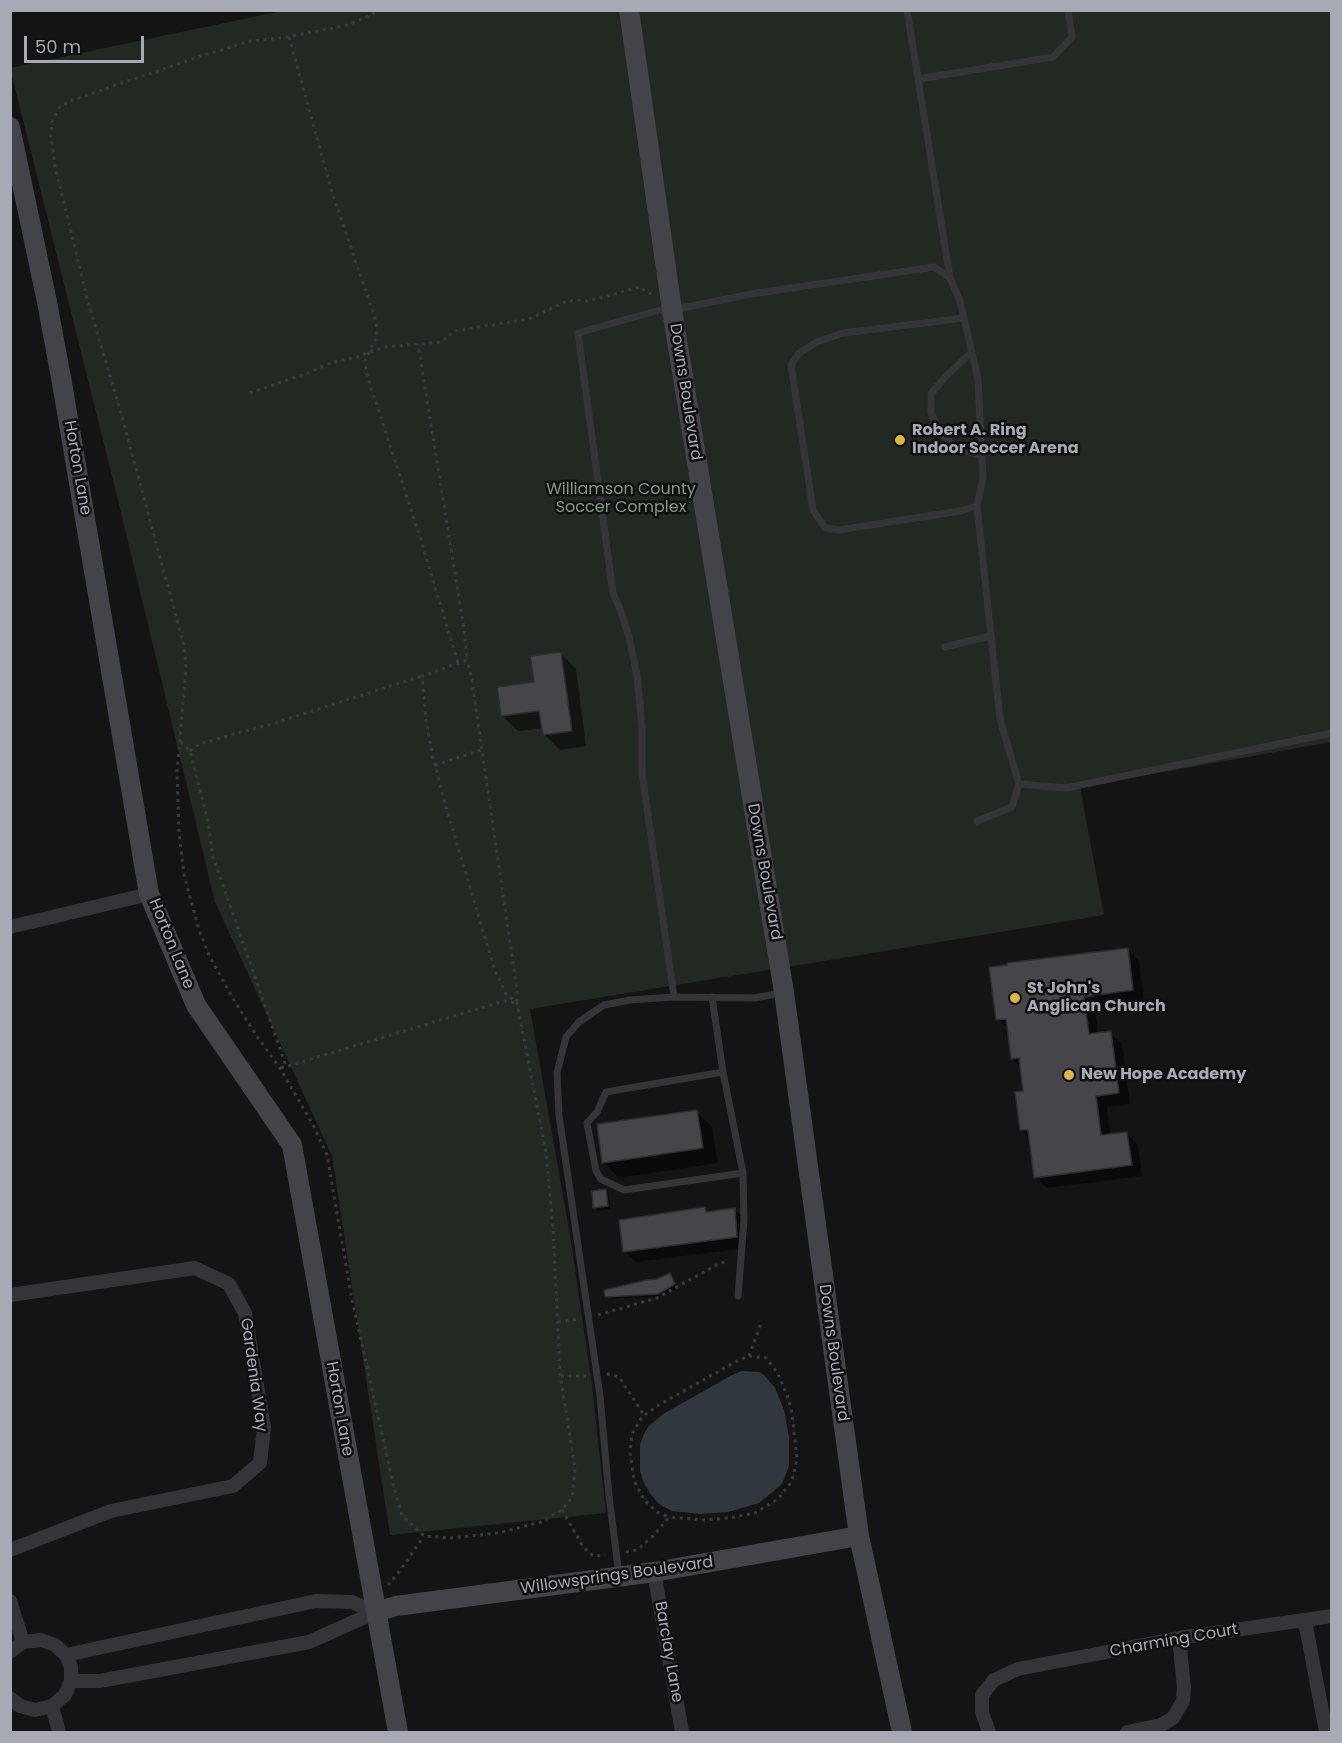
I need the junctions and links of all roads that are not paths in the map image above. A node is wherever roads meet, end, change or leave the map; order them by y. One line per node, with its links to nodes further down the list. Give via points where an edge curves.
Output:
1 (629, 10): 7 (street, Downs Boulevard)
2 (907, 10): 4 (lane)
3 (1068, 10): 4 (lane, via 1072,37 1053,57)
4 (918, 79): 6 (lane)
5 (10, 127): 17 (street, Horton Lane, via 64,395)
6 (951, 278): 7 (lane, via 934,267); 8 (lane)
7 (672, 310): 19 (street, Downs Boulevard); 20 (lane, via 578,333 613,593 637,675 642,773)
8 (964, 318): 9 (lane); 11 (lane, via 843,333 799,353 791,365 813,510 825,528 839,530)
9 (972, 352): 10 (lane, via 978,380); 10 (lane, via 931,394 932,412 940,433 957,448)
10 (982, 456): 11 (lane, via 983,478)
11 (977, 506): 12 (lane)
12 (990, 636): 13 (lane); 15 (lane, via 1000,719)
13 (945, 647)
14 (1332, 733): 15 (lane, via 1066,788)
15 (1019, 784): 16 (lane, via 1012,807)
16 (977, 821)
17 (149, 894): 18 (street); 31 (street, Horton Lane, via 196,1005 292,1145)
18 (10, 927)
19 (784, 992): 21 (lane, via 754,998); 26 (street, Downs Boulevard)
20 (674, 997): 21 (lane); 29 (lane, via 604,1005 566,1036 557,1072 559,1115 600,1396)
21 (711, 997): 22 (lane)
22 (723, 1072): 23 (lane); 23 (lane, via 606,1092 587,1123 588,1133 601,1179 624,1190)
23 (743, 1173): 25 (lane)
24 (10, 1295): 27 (street, Gardenia Way, via 195,1268 229,1284 245,1313 264,1428 260,1463 233,1486 111,1511)
25 (738, 1296)
26 (859, 1536): 28 (street, Willowsprings Boulevard); 44 (street, Downs Boulevard)
27 (10, 1550)
28 (654, 1572): 29 (street, Willowsprings Boulevard); 43 (street, Barclay Lane)
29 (619, 1577): 31 (street, Willowsprings Boulevard, via 396,1606)
30 (10, 1601): 35 (street)
31 (376, 1612): 37 (street, via 352,1602 316,1601); 38 (street, Willowsprings Boulevard, via 309,1642 100,1681); 42 (street, Horton Lane)
32 (1332, 1616): 33 (street, Charming Court)
33 (1305, 1621): 34 (street, Charming Court); 47 (street)
34 (1179, 1638): 45 (street, Charming Court, via 1018,1669 994,1680 982,1695 982,1712); 46 (street, via 1183,1701 1173,1718 1161,1725)
35 (23, 1642): 36 (street); 37 (street, via 41,1640)
36 (10, 1652)
37 (66, 1655): 38 (street)
38 (71, 1680): 40 (street, via 65,1695)
39 (10, 1698): 40 (street, via 35,1710)
40 (52, 1706): 41 (street)
41 (59, 1732)
42 (398, 1732)
43 (682, 1732)
44 (902, 1732)
45 (989, 1732)
46 (1127, 1732)
47 (1326, 1732)

